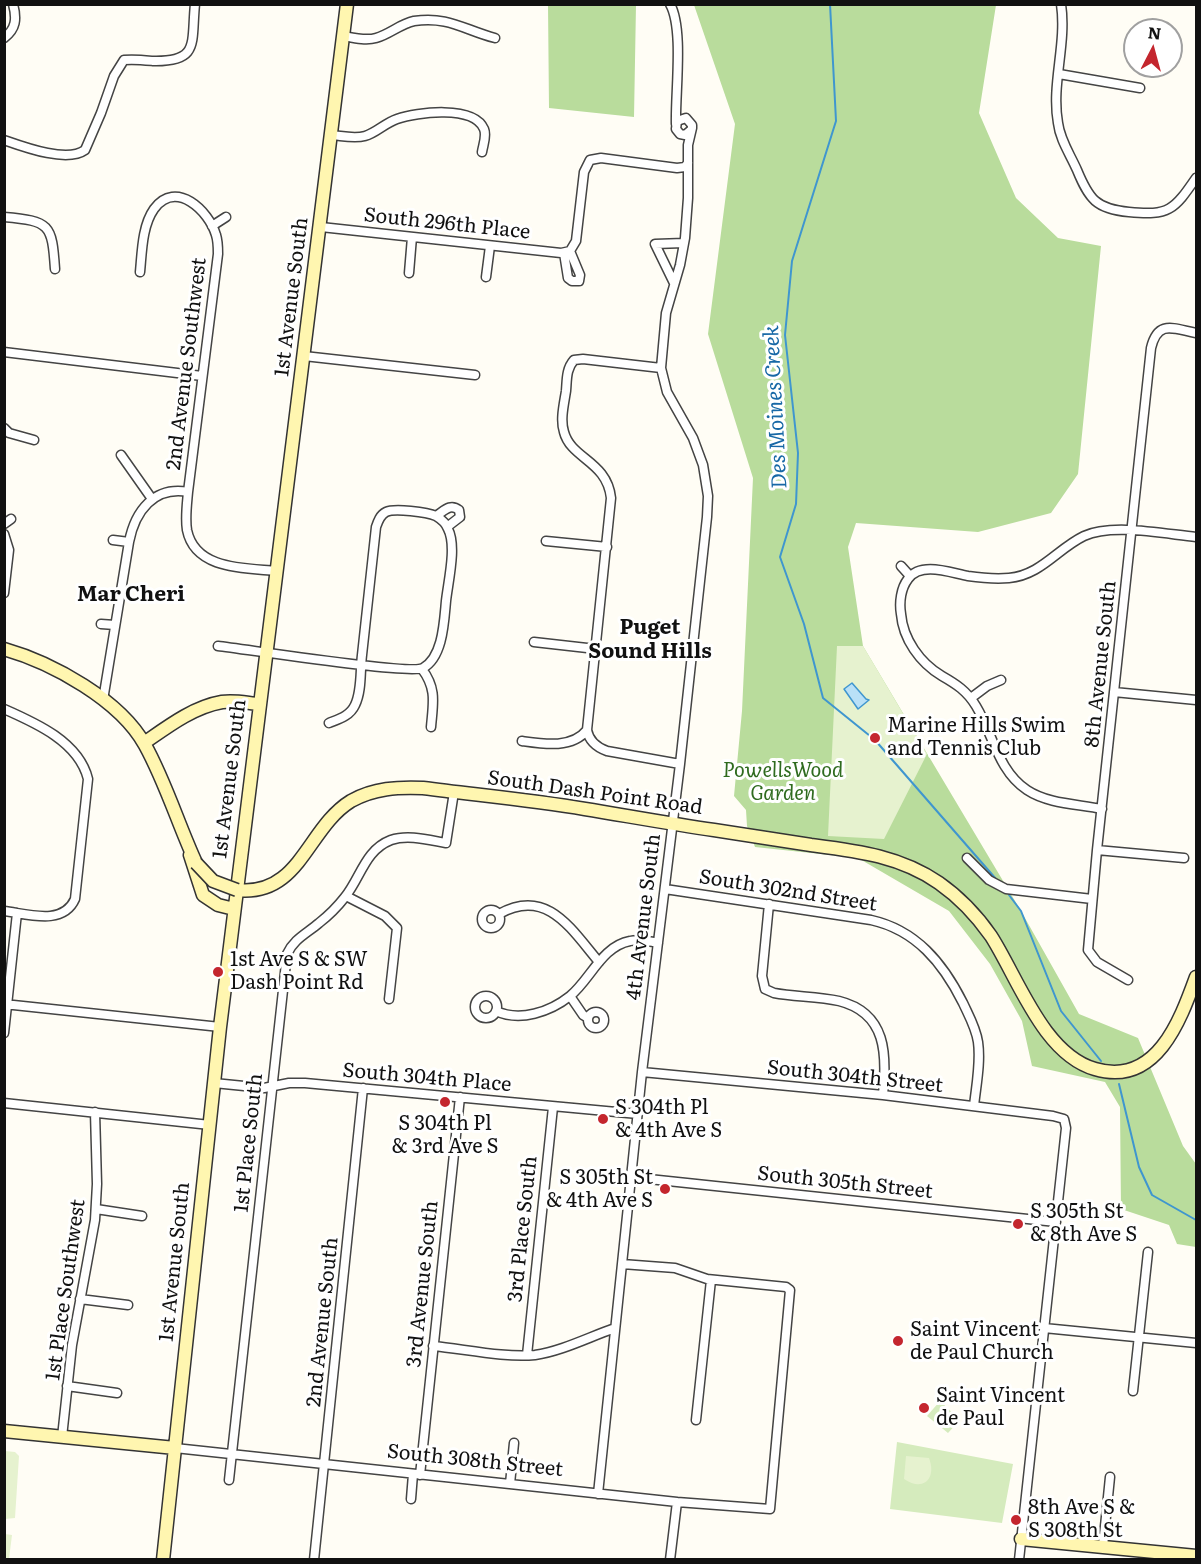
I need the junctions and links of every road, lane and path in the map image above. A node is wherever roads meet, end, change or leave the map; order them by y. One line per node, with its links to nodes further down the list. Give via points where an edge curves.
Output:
1 (13, 4): 7 (street, via 15,27)
2 (195, 4): 17 (street, via 191,46 183,58 124,60 85,150 72,156 54,154)
3 (347, 4): 6 (main road, 1st Avenue South)
4 (670, 4): 11 (street, via 678,32)
5 (1061, 4): 9 (street)
6 (344, 36): 8 (street, via 375,38 406,23 432,20 461,25); 16 (main road, 1st Avenue South)
7 (4, 38)
8 (495, 38)
9 (1059, 74): 10 (street); 21 (street, via 1056,107 1060,135 1085,188 1098,204 1120,211 1165,212 1176,205)
10 (1140, 88)
11 (675, 104): 12 (street); 13 (street)
12 (686, 118): 13 (street); 14 (street, via 691,122)
13 (676, 124): 15 (street)
14 (691, 130): 15 (street); 18 (street, 4th Avenue South)
15 (680, 134): 18 (street)
16 (332, 135): 19 (street, via 361,137 406,117 454,113 471,117 482,126); 25 (main road, 1st Avenue South)
17 (4, 140)
18 (688, 145): 20 (street, 4th Avenue South)
19 (482, 152)
20 (688, 163): 27 (street, 4th Avenue South); 28 (street, South 296th Place, via 670,168 597,158 587,164 576,241 567,252)
21 (1197, 178)
22 (4, 217): 29 (street, via 32,219 49,231)
23 (226, 217): 24 (street)
24 (212, 226): 30 (street, via 183,197 162,202 152,213 145,233); 39 (street, 2nd Avenue Southwest, via 217,266)
25 (321, 227): 26 (street, South 296th Place); 36 (main road, 1st Avenue South)
26 (412, 237): 28 (street, South 296th Place); 31 (street)
27 (684, 243): 33 (street, 4th Avenue South); 33 (street, via 655,244)
28 (490, 246): 32 (street)
29 (55, 269)
30 (140, 272)
31 (408, 273)
32 (486, 277)
33 (675, 284): 37 (street, 4th Avenue South, via 665,319)
34 (1197, 333): 47 (street, 8th Avenue South, via 1169,328 1153,339)
35 (4, 352): 39 (street)
36 (304, 356): 38 (street); 55 (main road, 1st Avenue South)
37 (661, 368): 53 (street, via 580,359 572,362 567,378 564,433 609,486); 79 (street, 4th Avenue South, via 670,401 699,452 708,496)
38 (475, 375)
39 (202, 376): 43 (street, 2nd Avenue Southwest)
40 (4, 428): 41 (street)
41 (34, 440)
42 (121, 455): 44 (street)
43 (188, 492): 44 (street, 2nd Avenue Southwest, via 172,491); 55 (street, via 187,528 199,551 225,565)
44 (152, 499): 51 (street, via 135,519)
45 (436, 516): 46 (street); 46 (street, via 449,507 459,510 460,517); 65 (street, via 397,510 384,513 376,527)
46 (446, 525): 66 (street, via 451,550 441,637 433,659)
47 (1131, 531): 49 (street); 56 (street, via 1101,530 1084,536 1041,567 1017,577 982,577 931,569); 68 (street, 8th Avenue South)
48 (4, 534): 57 (street, via 9,550)
49 (1197, 537)
50 (113, 540): 51 (street)
51 (129, 542): 59 (street)
52 (546, 542): 53 (street)
53 (607, 547): 63 (street)
54 (901, 566): 56 (street)
55 (276, 571): 64 (main road, 1st Avenue South)
56 (910, 576): 69 (street, via 900,606 908,640 932,670)
57 (4, 592)
58 (101, 624): 59 (street)
59 (115, 626): 70 (street)
60 (534, 642): 63 (street)
61 (219, 646): 64 (street)
62 (4, 649): 70 (main road, via 50,665)
63 (596, 649): 76 (street)
64 (266, 652): 65 (street); 72 (main road, 1st Avenue South)
65 (361, 664): 66 (street); 74 (street, via 355,706)
66 (422, 669): 75 (street, via 433,690)
67 (1001, 680): 69 (street)
68 (1114, 692): 71 (street); 81 (street, 8th Avenue South)
69 (971, 698): 81 (street, via 1002,762 1018,783 1049,799)
70 (103, 700): 78 (main road)
71 (1197, 700)
72 (259, 704): 78 (main road, via 222,702 200,709); 91 (main road, 1st Avenue South)
73 (4, 709): 93 (street, via 36,723 65,744 82,764 88,779 75,899 66,912 56,916)
74 (329, 723)
75 (431, 727)
76 (587, 730): 77 (street, via 575,740 561,744); 79 (street, via 591,740 607,751)
77 (522, 741)
78 (144, 743): 83 (main road)
79 (680, 764): 82 (street, 4th Avenue South)
80 (454, 792): 82 (main road, South Dash Point Road); 83 (main road, South Dash Point Road, bridge, via 402,787 382,789 351,801 327,821 296,866 276,884 259,890 237,890 213,881 196,863); 88 (street, 1st Place South, via 446,843 405,837 379,846)
81 (1102, 808): 84 (street, 8th Avenue South)
82 (673, 824): 87 (street, 4th Avenue South); 97 (main road, South Dash Point Road, via 879,855 926,875 951,892 984,926 1052,1038 1071,1057 1096,1070 1135,1068 1155,1056 1172,1033)
83 (187, 843): 91 (main road, via 203,895)
84 (1097, 850): 86 (street); 89 (street, 8th Avenue South)
85 (967, 858): 89 (street, via 989,880 1006,889)
86 (1184, 858)
87 (665, 889): 90 (street, South 302nd Street); 95 (street, 4th Avenue South)
88 (346, 896): 100 (street, via 385,916 397,928); 108 (street, 1st Place South, via 292,944 286,954)
89 (1092, 899): 98 (street, 8th Avenue South, via 1089,952 1097,962)
90 (769, 904): 110 (street, via 763,986 774,993 837,1001 870,1020 883,1043); 113 (street, South 302nd Street, via 884,923 922,945 960,996 973,1025 979,1058)
91 (234, 909): 104 (main road, 1st Avenue South)
92 (4, 911): 93 (street)
93 (17, 913): 101 (street)
94 (499, 914): 96 (street, via 523,904 545,909 561,919)
95 (658, 943): 96 (street, via 623,943); 106 (street, 4th Avenue South)
96 (600, 962): 99 (street)
97 (1197, 977)
98 (1128, 980)
99 (570, 996): 102 (street, via 530,1015); 103 (street)
100 (389, 999)
101 (6, 1004): 104 (street); 105 (street)
102 (496, 1011)
103 (588, 1018)
104 (220, 1028): 107 (main road, 1st Avenue South)
105 (4, 1033)
106 (642, 1072): 110 (street, South 304th Street); 116 (street, 4th Avenue South)
107 (214, 1083): 108 (street, South 304th Place); 117 (main road, 1st Avenue South)
108 (272, 1088): 109 (street, South 304th Place, via 289,1083); 141 (street, 1st Place South)
109 (363, 1088): 111 (street, South 304th Place); 142 (street, 2nd Avenue South)
110 (883, 1095): 113 (street, South 304th Street)
111 (460, 1097): 114 (street, South 304th Place); 131 (street, 3rd Avenue South)
112 (4, 1103): 115 (street)
113 (974, 1106): 121 (street, South 304th Street, via 1064,1119)
114 (553, 1107): 116 (street, South 304th Place); 132 (street, 3rd Place South)
115 (94, 1112): 117 (street); 119 (street, 1st Place Southwest)
116 (638, 1114): 118 (street, 4th Avenue South)
117 (210, 1125): 140 (main road, 1st Avenue South)
118 (630, 1177): 121 (street, South 305th Street); 123 (street, 4th Avenue South)
119 (96, 1209): 120 (street); 125 (street, 1st Place Southwest)
120 (142, 1216)
121 (1056, 1222): 128 (street)
122 (1148, 1252): 129 (street)
123 (622, 1264): 124 (street, via 675,1268); 127 (street, 4th Avenue South)
124 (711, 1280): 136 (street); 149 (street, South 308th Street, via 790,1289 771,1508)
125 (80, 1299): 126 (street); 133 (street, 1st Place Southwest)
126 (128, 1305)
127 (615, 1328): 132 (street, via 554,1351); 147 (street, 4th Avenue South)
128 (1044, 1328): 129 (street); 150 (street)
129 (1139, 1338): 130 (street); 134 (street)
130 (1197, 1343)
131 (433, 1346): 132 (street); 143 (street, 3rd Avenue South)
132 (527, 1355)
133 (68, 1386): 135 (street); 138 (street, 1st Place Southwest)
134 (1133, 1391)
135 (117, 1393)
136 (696, 1420)
137 (4, 1431): 138 (main road)
138 (62, 1437): 140 (main road)
139 (514, 1443): 146 (street)
140 (175, 1448): 141 (street, South 308th Street); 153 (main road, 1st Avenue South)
141 (232, 1454): 142 (street, South 308th Street); 145 (street, 1st Place South)
142 (325, 1464): 143 (street, South 308th Street); 154 (street, 2nd Avenue South)
143 (417, 1474): 146 (street, South 308th Street); 148 (street, 3rd Avenue South)
144 (1110, 1477): 151 (street)
145 (229, 1480)
146 (510, 1484): 147 (street, South 308th Street)
147 (598, 1494): 149 (street, South 308th Street)
148 (411, 1499)
149 (677, 1503): 155 (street)
150 (1021, 1539): 151 (main road); 156 (street)
151 (1103, 1546): 152 (main road)
152 (1197, 1556)
153 (163, 1560)
154 (314, 1560)
155 (670, 1560)
156 (1018, 1560)

